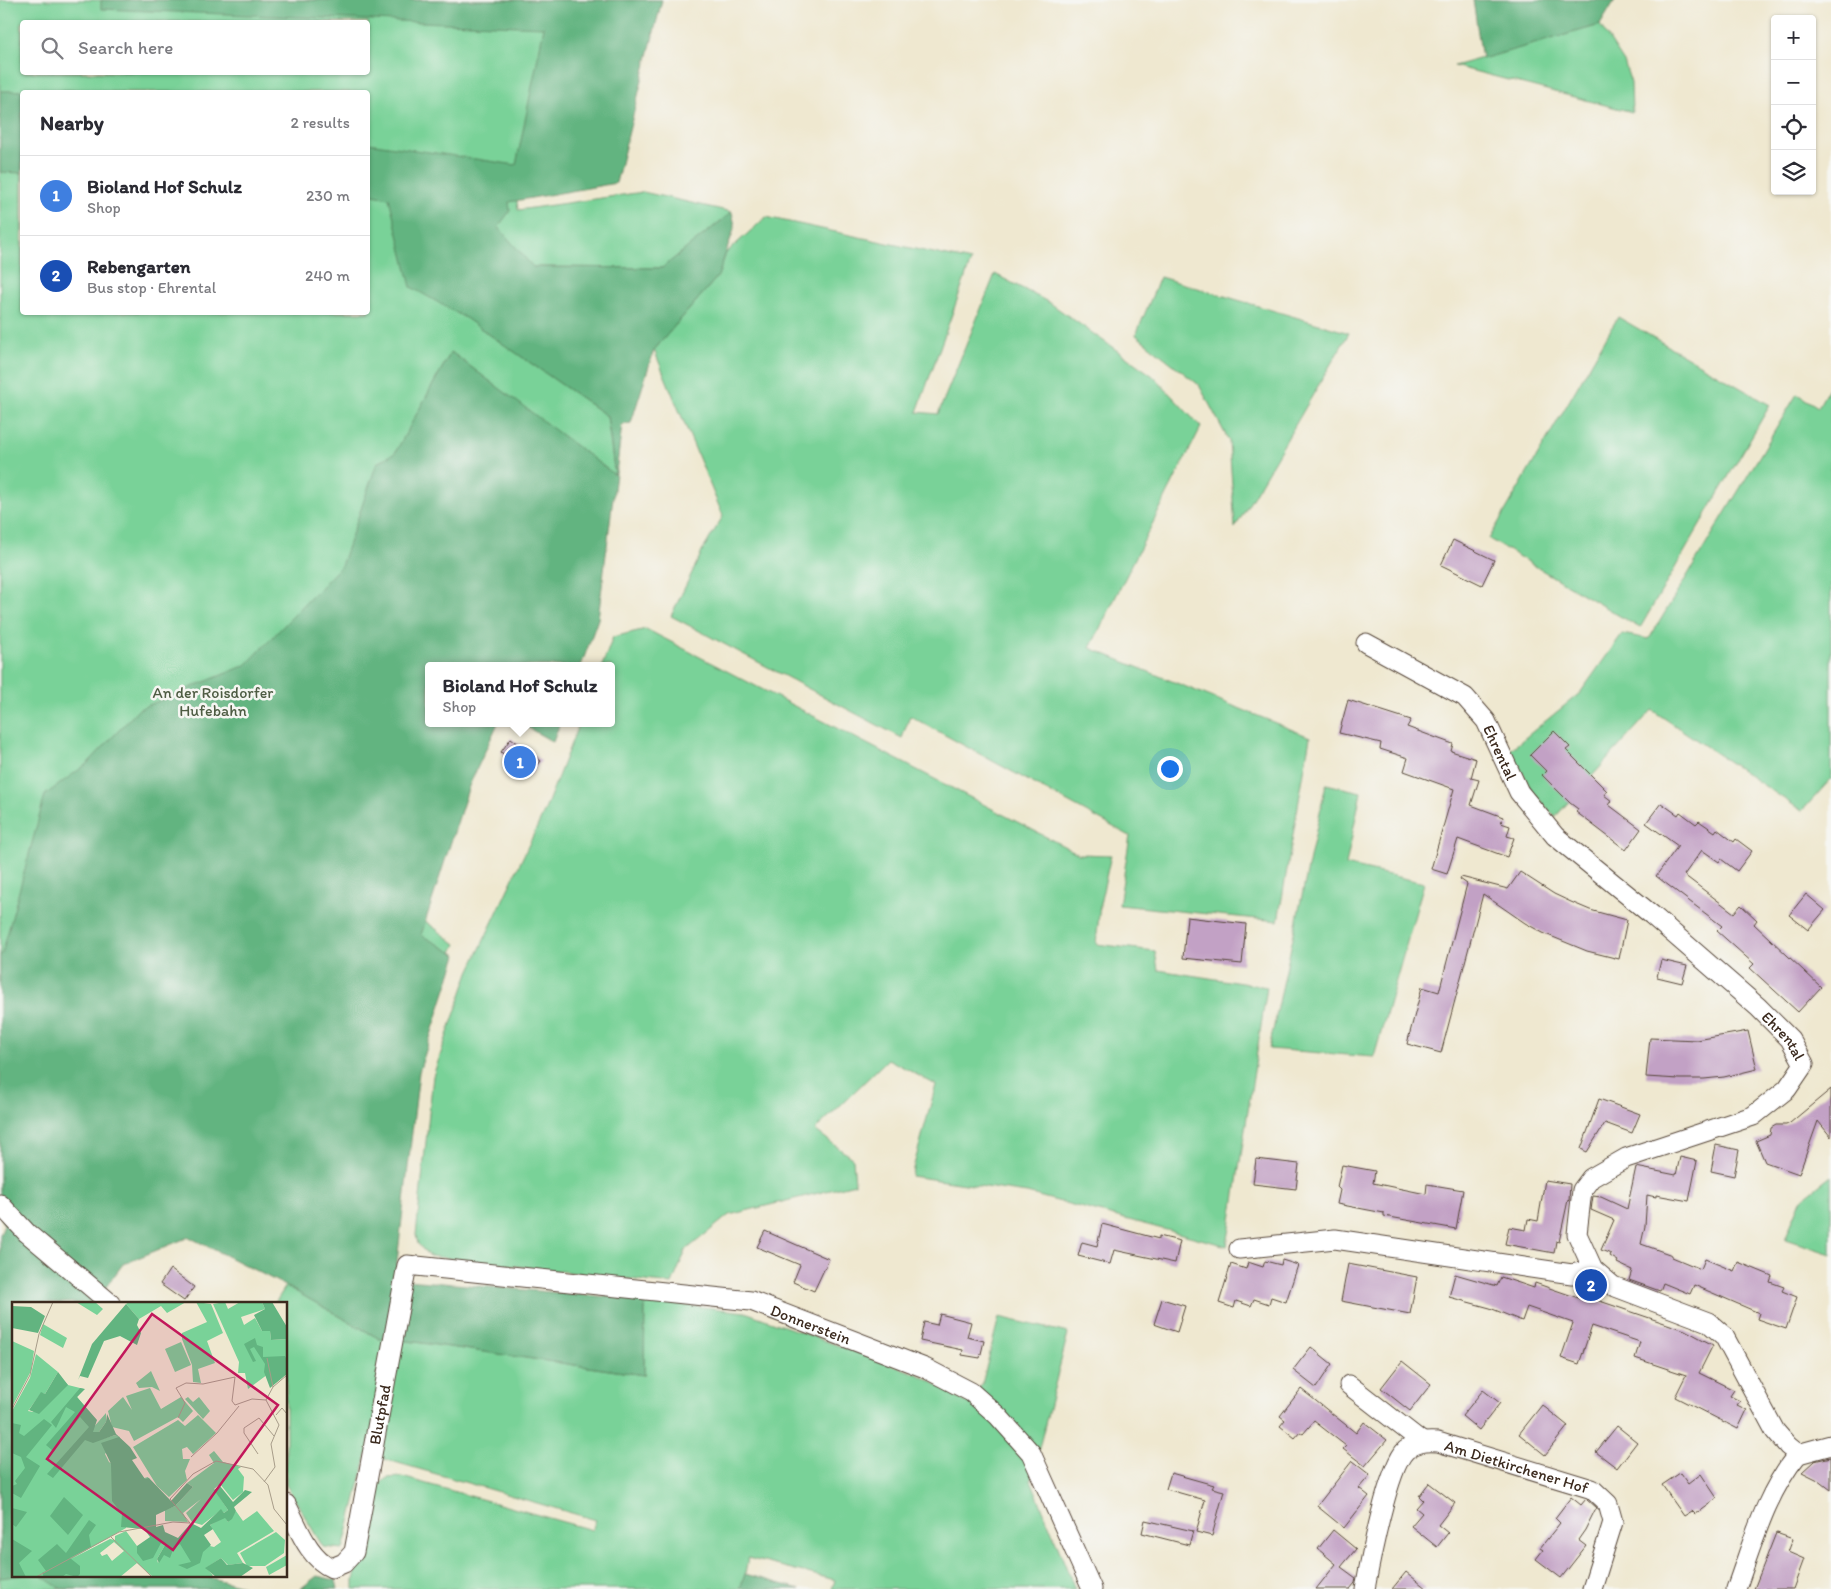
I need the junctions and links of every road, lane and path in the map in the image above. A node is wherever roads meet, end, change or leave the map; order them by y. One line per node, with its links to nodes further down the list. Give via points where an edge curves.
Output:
1 (1366, 643): 5 (street, Ehrental, via 1464,697 1486,721 1520,792 1554,836 1758,1007 1790,1039 1804,1064 1787,1089 1753,1116 1626,1158 1591,1178 1582,1190 1577,1234)
2 (0, 1204): 6 (street, via 27,1233)
3 (1239, 1249): 5 (street, via 1335,1239 1572,1274)
4 (407, 1265): 11 (street, Blutpfad, via 354,1552 344,1563 332,1568 325,1565 311,1551); 12 (street, Donnerstein, via 751,1300 925,1368 971,1392 1032,1453)
5 (1593, 1269): 10 (street, Ehrental, via 1613,1286 1708,1322 1724,1336 1775,1431)
6 (109, 1302)
7 (1348, 1385): 8 (street, Am Dietkirchener Hof)
8 (1421, 1441): 13 (street, Am Dietkirchener Hof, via 1405,1451 1394,1469); 14 (street, Am Dietkirchener Hof, via 1438,1442 1592,1489 1608,1504 1613,1522)
9 (1831, 1445): 10 (street)
10 (1798, 1454): 15 (street, via 1766,1506)
11 (288, 1508)
12 (1092, 1589)
13 (1365, 1589)
14 (1592, 1589)
15 (1736, 1589)

